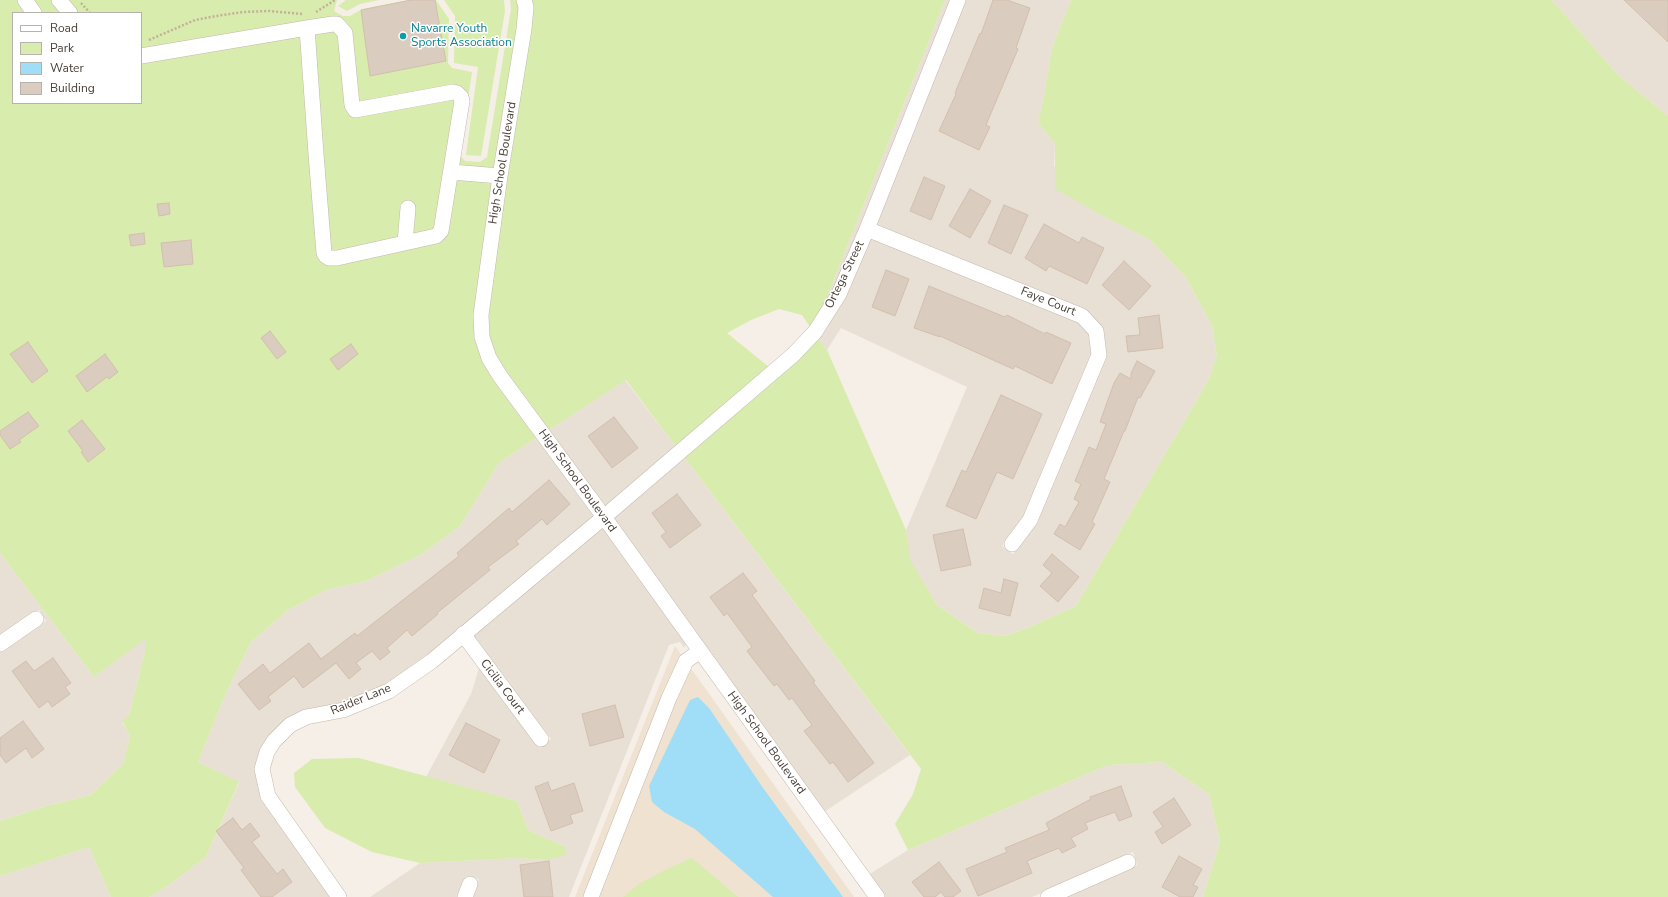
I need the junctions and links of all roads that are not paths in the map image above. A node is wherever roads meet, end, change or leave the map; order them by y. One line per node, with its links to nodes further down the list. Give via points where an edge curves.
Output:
1 (25, 0): 5 (street)
2 (59, 0): 6 (street)
3 (524, 0): 10 (street, High School Boulevard, via 524,29)
4 (958, 0): 12 (street, Ortega Street)
5 (33, 12)
6 (69, 12)
7 (308, 21): 8 (street); 9 (street, via 337,24 343,30 352,105 355,110 453,92 459,95 462,101); 13 (street, via 324,253 329,258 337,258)
8 (142, 56)
9 (451, 172): 10 (street); 13 (street, via 441,231 432,237)
10 (500, 176): 14 (street, High School Boulevard, via 481,315 482,337 489,358 500,376)
11 (408, 208): 13 (street)
12 (867, 229): 14 (street, Ortega Street, via 838,294 815,332 792,355); 15 (street, Faye Court, via 1082,316 1096,331 1099,355 1030,520)
13 (405, 243)
14 (604, 518): 17 (street, Raider Lane); 19 (street, High School Boulevard)
15 (1012, 544)
16 (36, 619): 18 (street)
17 (463, 634): 20 (street, Cicilia Court); 22 (street, Raider Lane, via 432,661 389,691 343,710 306,717 290,725 267,752 262,769 268,796)
18 (0, 644)
19 (700, 651): 23 (street, via 686,661 669,698); 24 (street, High School Boulevard)
20 (541, 739)
21 (1128, 862): 25 (street)
22 (339, 897)
23 (591, 897)
24 (877, 897)
25 (1048, 897)

